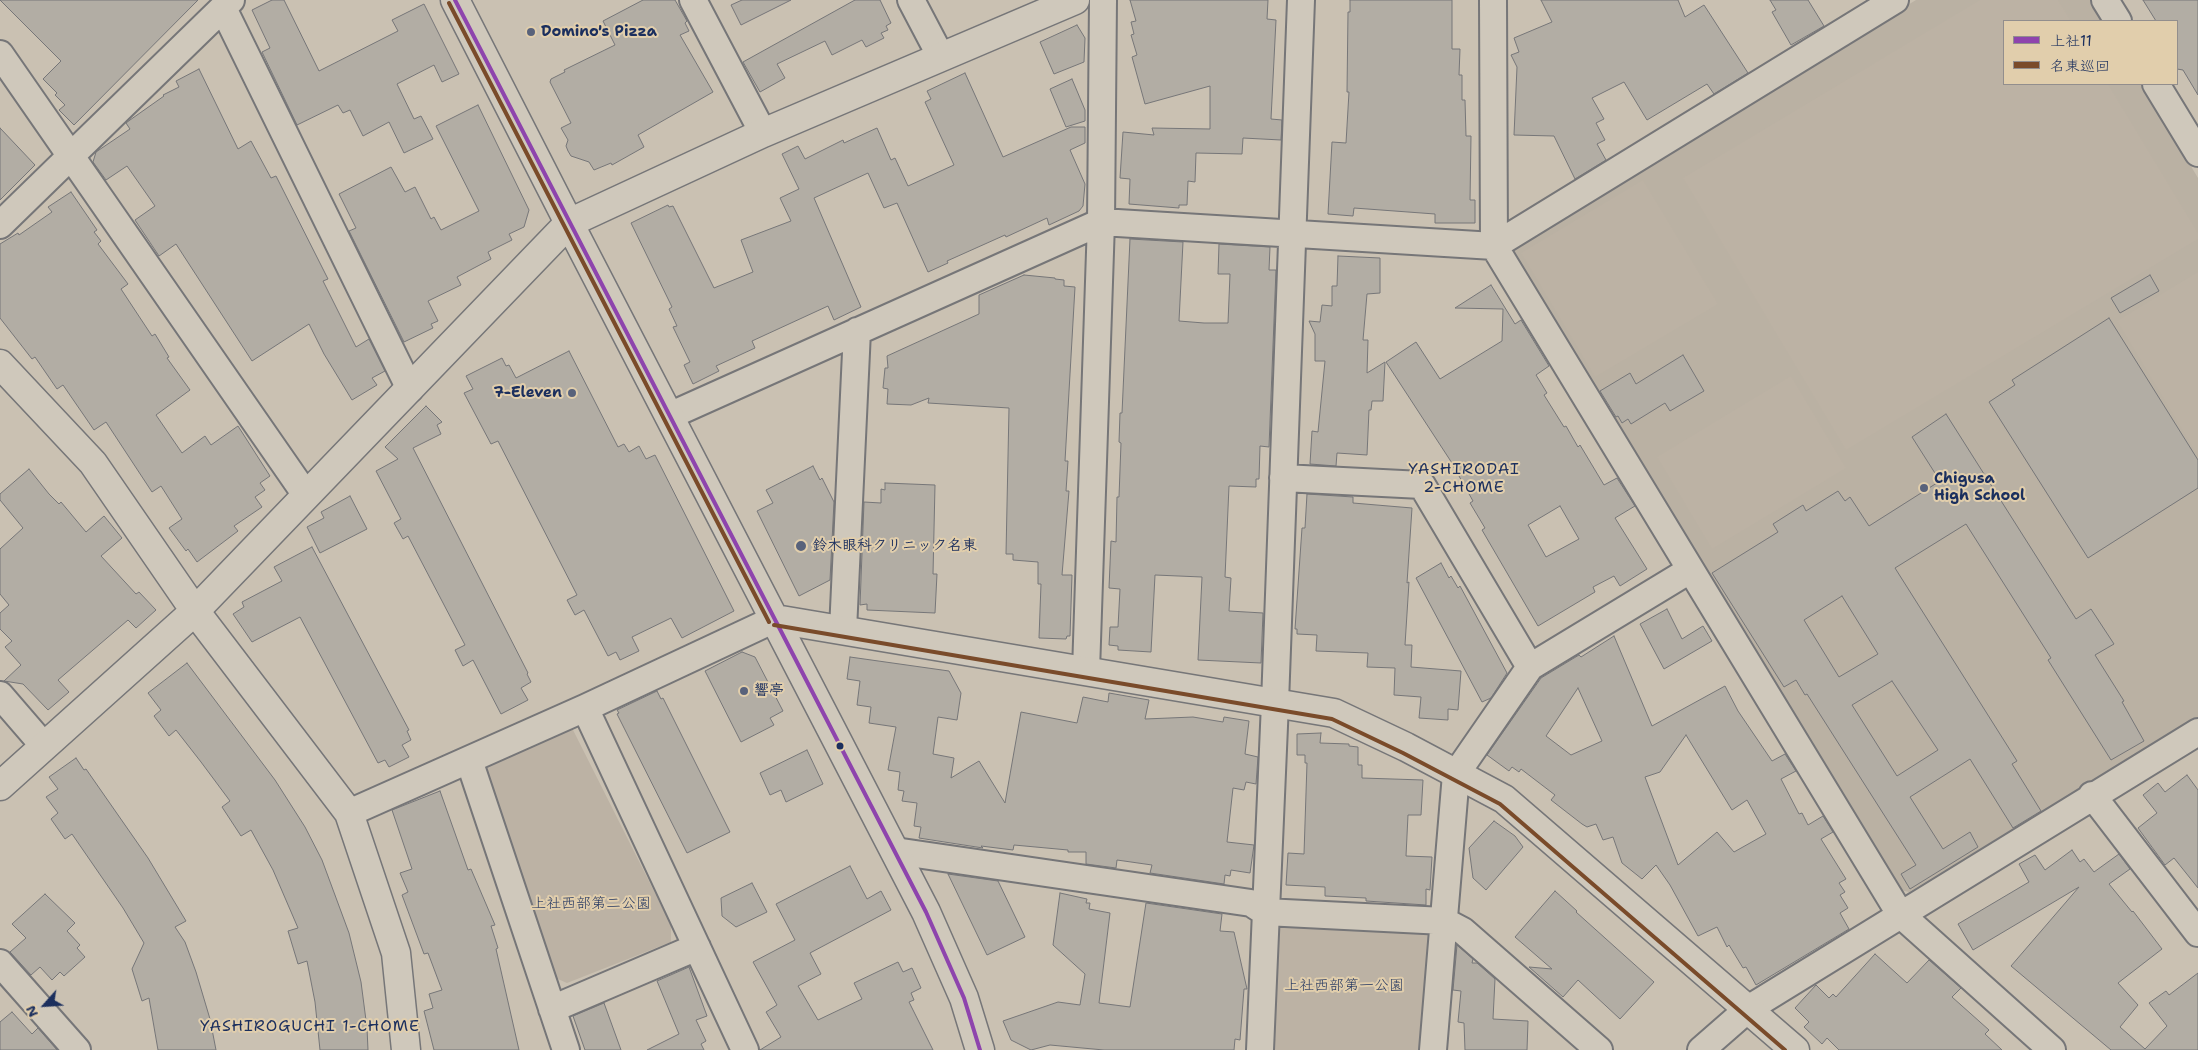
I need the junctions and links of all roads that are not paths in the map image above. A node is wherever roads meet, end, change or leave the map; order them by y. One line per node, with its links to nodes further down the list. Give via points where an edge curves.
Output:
1 (455, 0): 19 (street)
2 (693, 0): 15 (street)
3 (911, 0): 13 (street)
4 (1075, 0): 13 (street)
5 (1103, 0): 18 (street)
6 (1301, 0): 21 (street)
7 (2105, 0): 11 (street)
8 (1891, 1): 22 (street)
9 (1499, 2): 22 (street)
10 (227, 4): 17 (street); 25 (street)
11 (2117, 20)
12 (0, 54): 17 (street)
13 (941, 57): 15 (street)
14 (2157, 85): 16 (street)
15 (763, 133): 19 (street)
16 (2196, 145)
17 (70, 157): 20 (street); 28 (street)
18 (1101, 222): 21 (street); 23 (street); 34 (street)
19 (569, 224): 25 (street); 26 (street)
20 (0, 225)
21 (1292, 234): 22 (street); 27 (street)
22 (1494, 246): 29 (street)
23 (857, 331): 26 (street); 32 (street)
24 (0, 364): 30 (street, via 92,463)
25 (410, 389): 28 (street)
26 (669, 416): 31 (street)
27 (1283, 478): 33 (street, via 1422,484); 36 (street)
28 (306, 496): 30 (street)
29 (1690, 570): 33 (street); 47 (street)
30 (195, 610): 39 (street); 44 (street)
31 (775, 619): 32 (street); 37 (street); 45 (street)
32 (843, 630): 34 (street)
33 (1530, 667): 41 (street)
34 (1086, 671): 36 (street)
35 (0, 695): 39 (street)
36 (1275, 704): 41 (street, via 1334,713); 46 (street)
37 (585, 708): 40 (street); 50 (street)
38 (2198, 732): 43 (street)
39 (44, 746): 42 (street)
40 (469, 760): 44 (street); 52 (street)
41 (1456, 774): 48 (street); 53 (street, via 1504,798)
42 (0, 786)
43 (2092, 795): 47 (street); 49 (street)
44 (349, 813): 55 (street, via 396,953)
45 (895, 851): 46 (street, via 1251,903); 58 (street, via 964,998)
46 (1265, 912): 48 (street); 59 (street)
47 (1900, 914): 53 (street); 64 (street)
48 (1444, 921): 60 (street); 61 (street, via 1463,930)
49 (2198, 933)
50 (697, 947): 52 (street); 57 (street)
51 (0, 963): 54 (street)
52 (552, 1009): 56 (street)
53 (1748, 1009): 62 (street); 63 (street)
54 (77, 1050)
55 (406, 1050)
56 (566, 1050)
57 (745, 1050)
58 (980, 1050)
59 (1260, 1050)
60 (1433, 1050)
61 (1599, 1050)
62 (1701, 1050)
63 (1795, 1050)
64 (2052, 1050)

